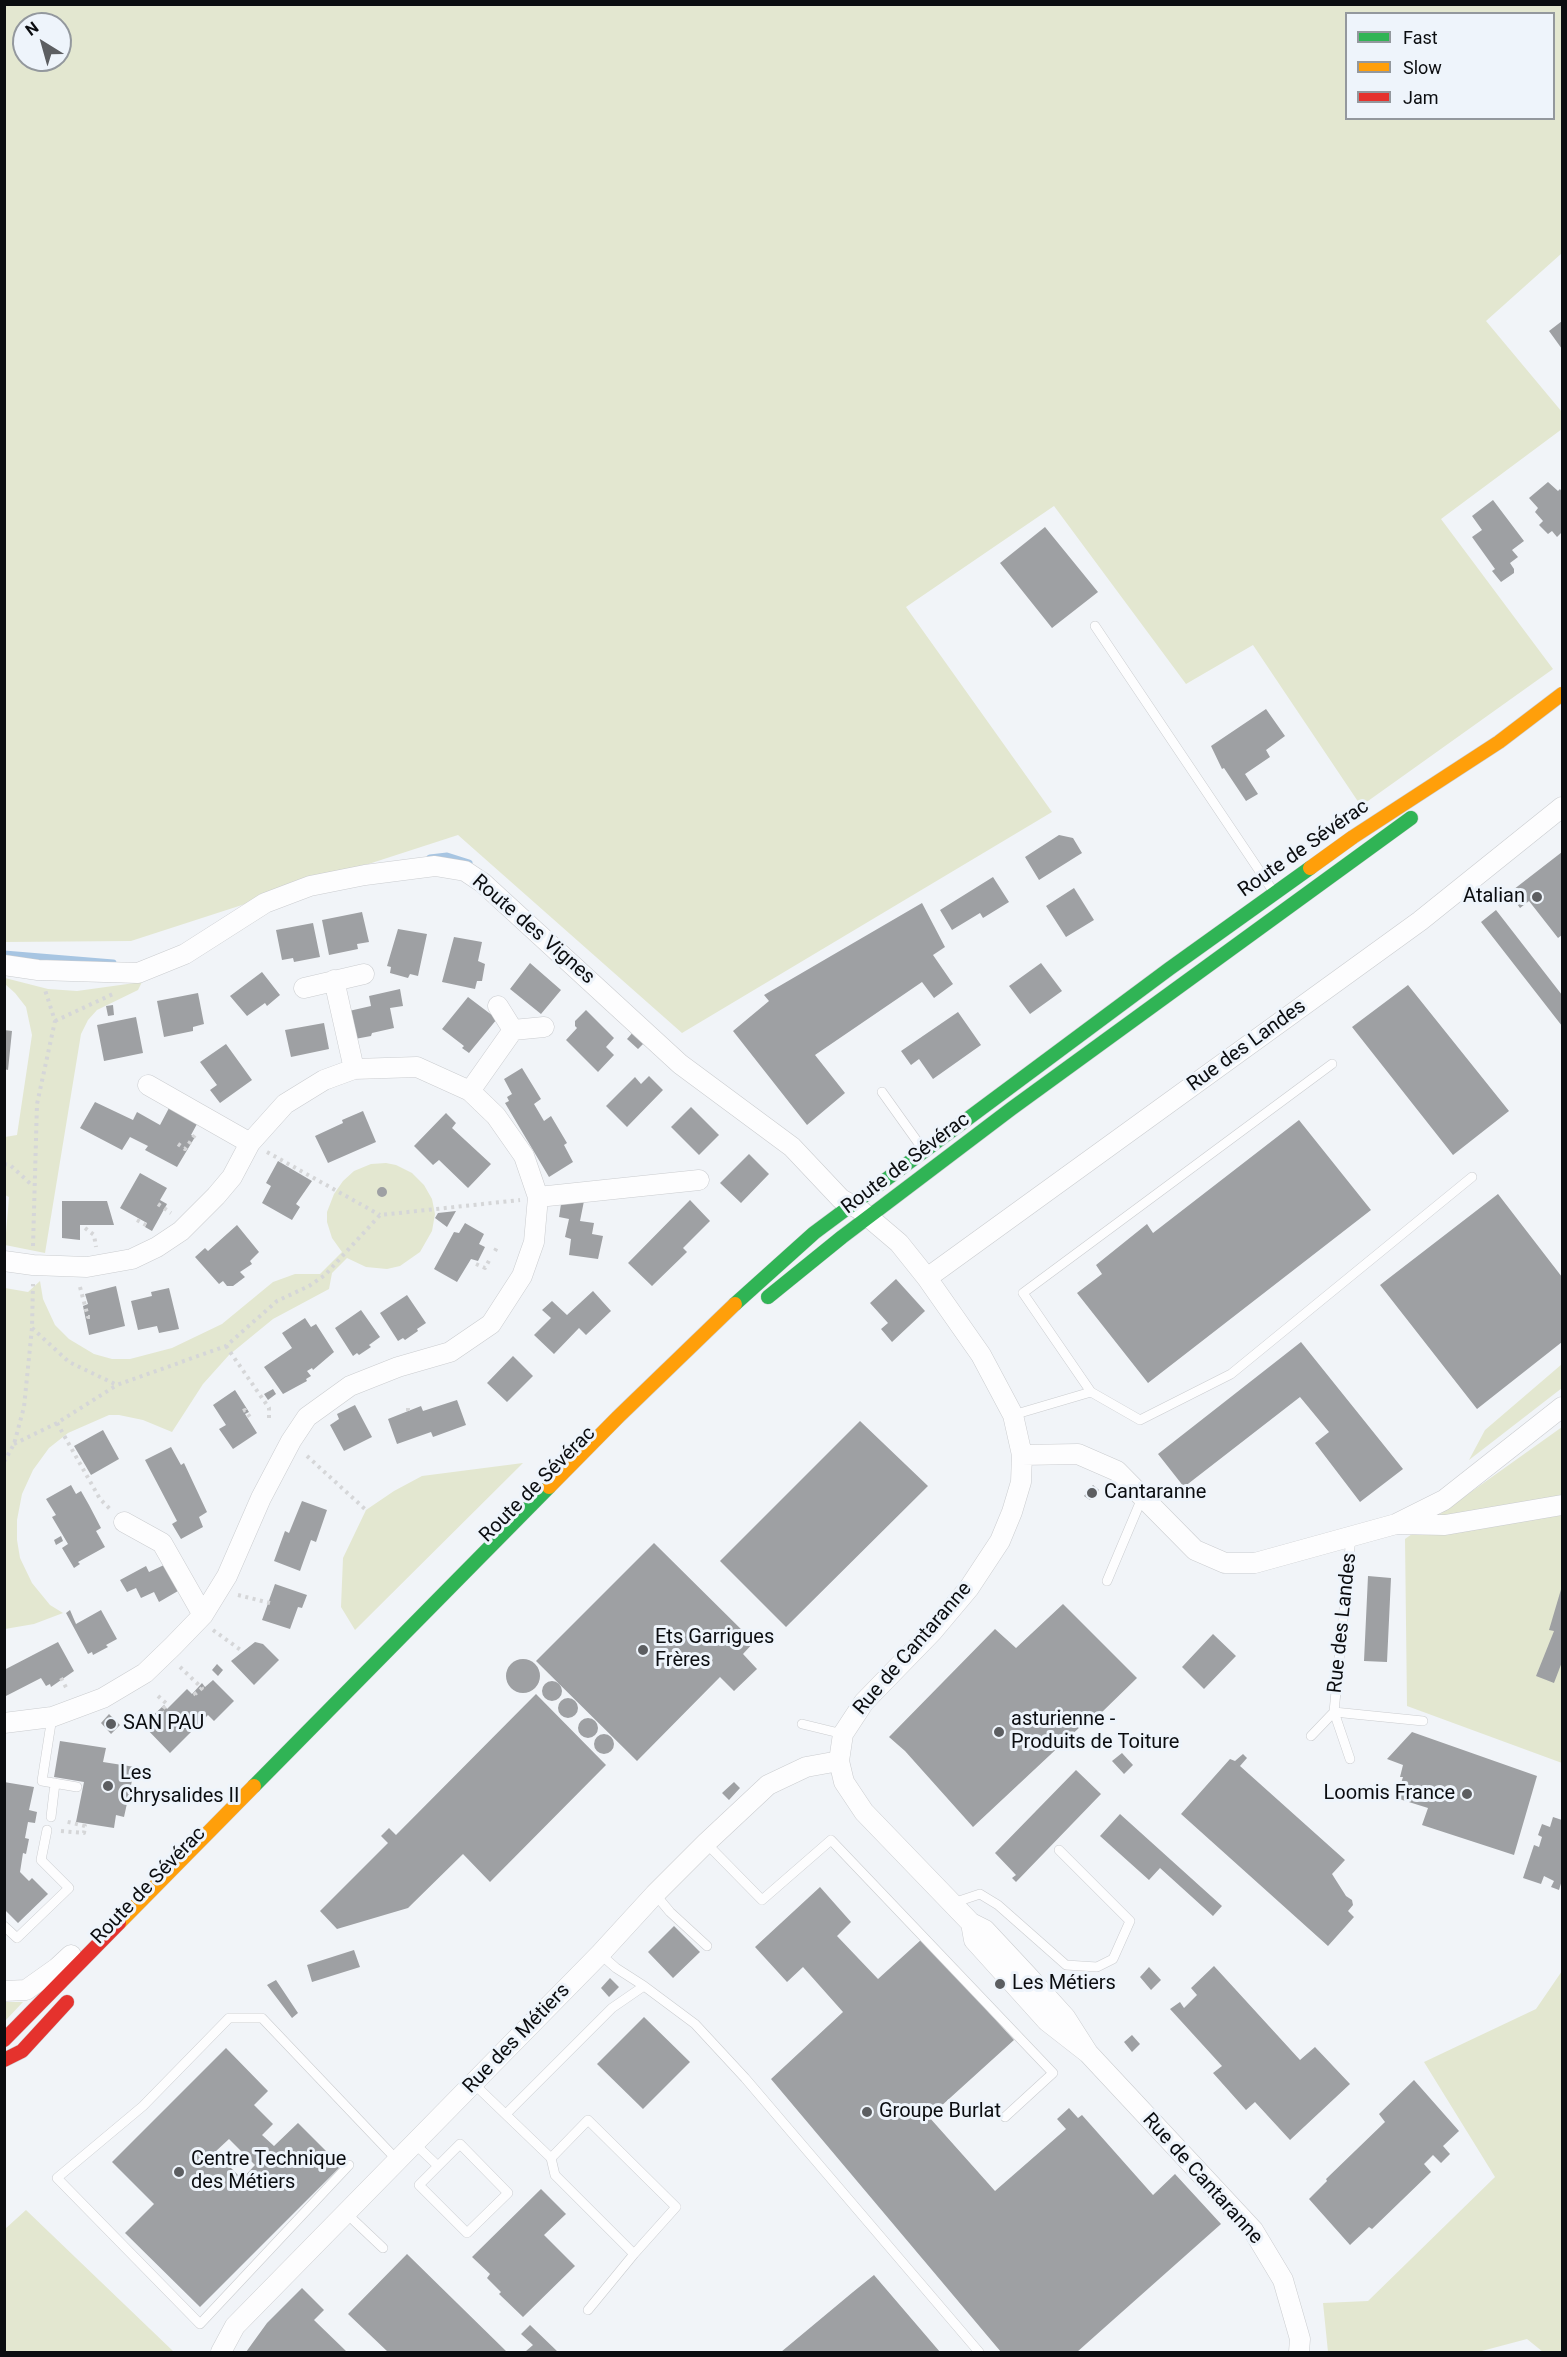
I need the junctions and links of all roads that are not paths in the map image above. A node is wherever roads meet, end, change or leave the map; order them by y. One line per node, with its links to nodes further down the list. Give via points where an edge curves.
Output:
1 (1095, 626): 6 (lane)
2 (1563, 694): 3 (main road, Route de Sévérac)
3 (1499, 742): 6 (main road, Route de Sévérac, via 1353,837); 6 (main road, Route de Sévérac, via 1494,754 1423,809)
4 (1563, 807): 26 (street, Rue des Landes, via 1420,921)
5 (1324, 868): 6 (main road, Route de Sévérac)
6 (1280, 902): 20 (main road, Route de Sévérac, via 1135,994); 24 (main road, Route de Sévérac, via 1158,1003 1011,1109)
7 (4, 965): 24 (street, Route des Vignes, via 38,970 138,972 185,954 265,903 310,886 435,866 465,872 509,906 680,1064 792,1147 841,1199)
8 (363, 974): 9 (street)
9 (334, 980): 10 (street); 15 (street)
10 (304, 988)
11 (498, 1006): 13 (street)
12 (544, 1027): 13 (street)
13 (513, 1030): 17 (street)
14 (1332, 1064): 29 (lane, via 1023,1293)
15 (354, 1069): 17 (street, via 417,1067); 19 (street, via 324,1080 285,1104)
16 (148, 1085): 19 (street)
17 (470, 1091): 23 (street, via 496,1116 524,1156)
18 (882, 1092): 20 (lane)
19 (250, 1143): 25 (street, via 232,1177 181,1231 132,1259 87,1267)
20 (927, 1154): 24 (main road, Route de Sévérac)
21 (1472, 1178): 29 (lane, via 1231,1374 1140,1420)
22 (699, 1180): 23 (street)
23 (538, 1197): 39 (street, via 534,1242 522,1276 491,1324 450,1352 398,1366 350,1386 307,1417)
24 (860, 1210): 26 (street, Rue de Cantaranne, via 899,1243); 27 (main road, Route de Sévérac); 47 (main road, Route de Sévérac, via 814,1233 708,1329)
25 (4, 1261)
26 (927, 1278): 31 (street, Rue de Cantaranne, via 981,1355)
27 (753, 1308)
28 (728, 1330): 53 (main road, Route de Sévérac, via 585,1464)
29 (1091, 1392): 31 (lane)
30 (1563, 1407): 36 (street, Rue des Landes, via 1444,1500)
31 (1013, 1415): 32 (street, Rue de Cantaranne)
32 (1022, 1455): 33 (street, Rue des Landes, via 1078,1454 1117,1471); 45 (street, Rue de Cantaranne, via 1021,1482 1000,1541 969,1588 864,1702)
33 (1142, 1498): 37 (street, Rue des Landes, via 1195,1550 1226,1563 1254,1563); 38 (lane)
34 (1563, 1505): 36 (street, via 1445,1525)
35 (124, 1522): 39 (street, via 162,1543)
36 (1396, 1524): 37 (street, Rue des Landes)
37 (1351, 1537): 40 (lane, Rue des Landes)
38 (1107, 1581)
39 (202, 1616): 41 (street, via 145,1673 103,1698)
40 (1334, 1712): 42 (lane); 46 (lane, Rue des Landes); 48 (lane)
41 (52, 1717): 43 (street); 50 (lane, via 42,1781)
42 (1423, 1721)
43 (4, 1723)
44 (802, 1724): 45 (lane)
45 (843, 1734): 49 (street, Rue de Cantaranne)
46 (1311, 1736)
47 (283, 1758): 64 (street, via 247,1781 206,1819 57,1968 26,1990); 65 (main road, Route de Sévérac)
48 (1350, 1759)
49 (839, 1761): 55 (street, Rue des Métiers, via 806,1767 768,1785); 58 (street, Rue de Cantaranne, via 844,1782 864,1812)
50 (55, 1783): 51 (lane); 52 (lane)
51 (77, 1786)
52 (51, 1817)
53 (231, 1829)
54 (47, 1830): 59 (lane, via 41,1860 69,1888 17,1938)
55 (706, 1843): 57 (street, Rue des Métiers); 69 (lane, via 762,1900 831,1840 1053,2073)
56 (1059, 1850): 58 (lane, via 1130,1921 1113,1959 1097,1967 1066,1965 980,1894)
57 (655, 1894): 60 (lane); 61 (street, Rue des Métiers)
58 (952, 1903): 81 (street, Rue de Cantaranne, via 970,1923 985,1930 1065,2017 1088,2053 1252,2230 1283,2280 1300,2339)
59 (4, 1926)
60 (706, 1946)
61 (600, 1954): 62 (lane); 67 (street, Rue des Métiers)
62 (644, 1986): 68 (lane, via 612,2008); 80 (lane, via 695,2024)
63 (78, 1990): 66 (main road, via 22,2051)
64 (4, 1991)
65 (4, 2040)
66 (4, 2060)
67 (474, 2084): 68 (lane); 70 (street, Rue des Métiers)
68 (506, 2114): 71 (lane)
69 (1005, 2117)
70 (415, 2144): 72 (street, Rue des Métiers); 74 (lane)
71 (551, 2158): 77 (lane, via 555,2175); 77 (lane, via 588,2120 676,2207)
72 (398, 2161): 73 (lane, via 261,2018 229,2018 143,2106 57,2178 200,2324); 75 (street, Rue des Métiers)
73 (349, 2165)
74 (438, 2166): 74 (lane, via 419,2185 467,2233 508,2193 460,2144)
75 (346, 2212): 76 (lane); 79 (street, Rue des Métiers, via 235,2326)
76 (383, 2248)
77 (634, 2254): 78 (lane)
78 (588, 2310)
79 (221, 2352)
80 (979, 2352)
81 (1299, 2352)

